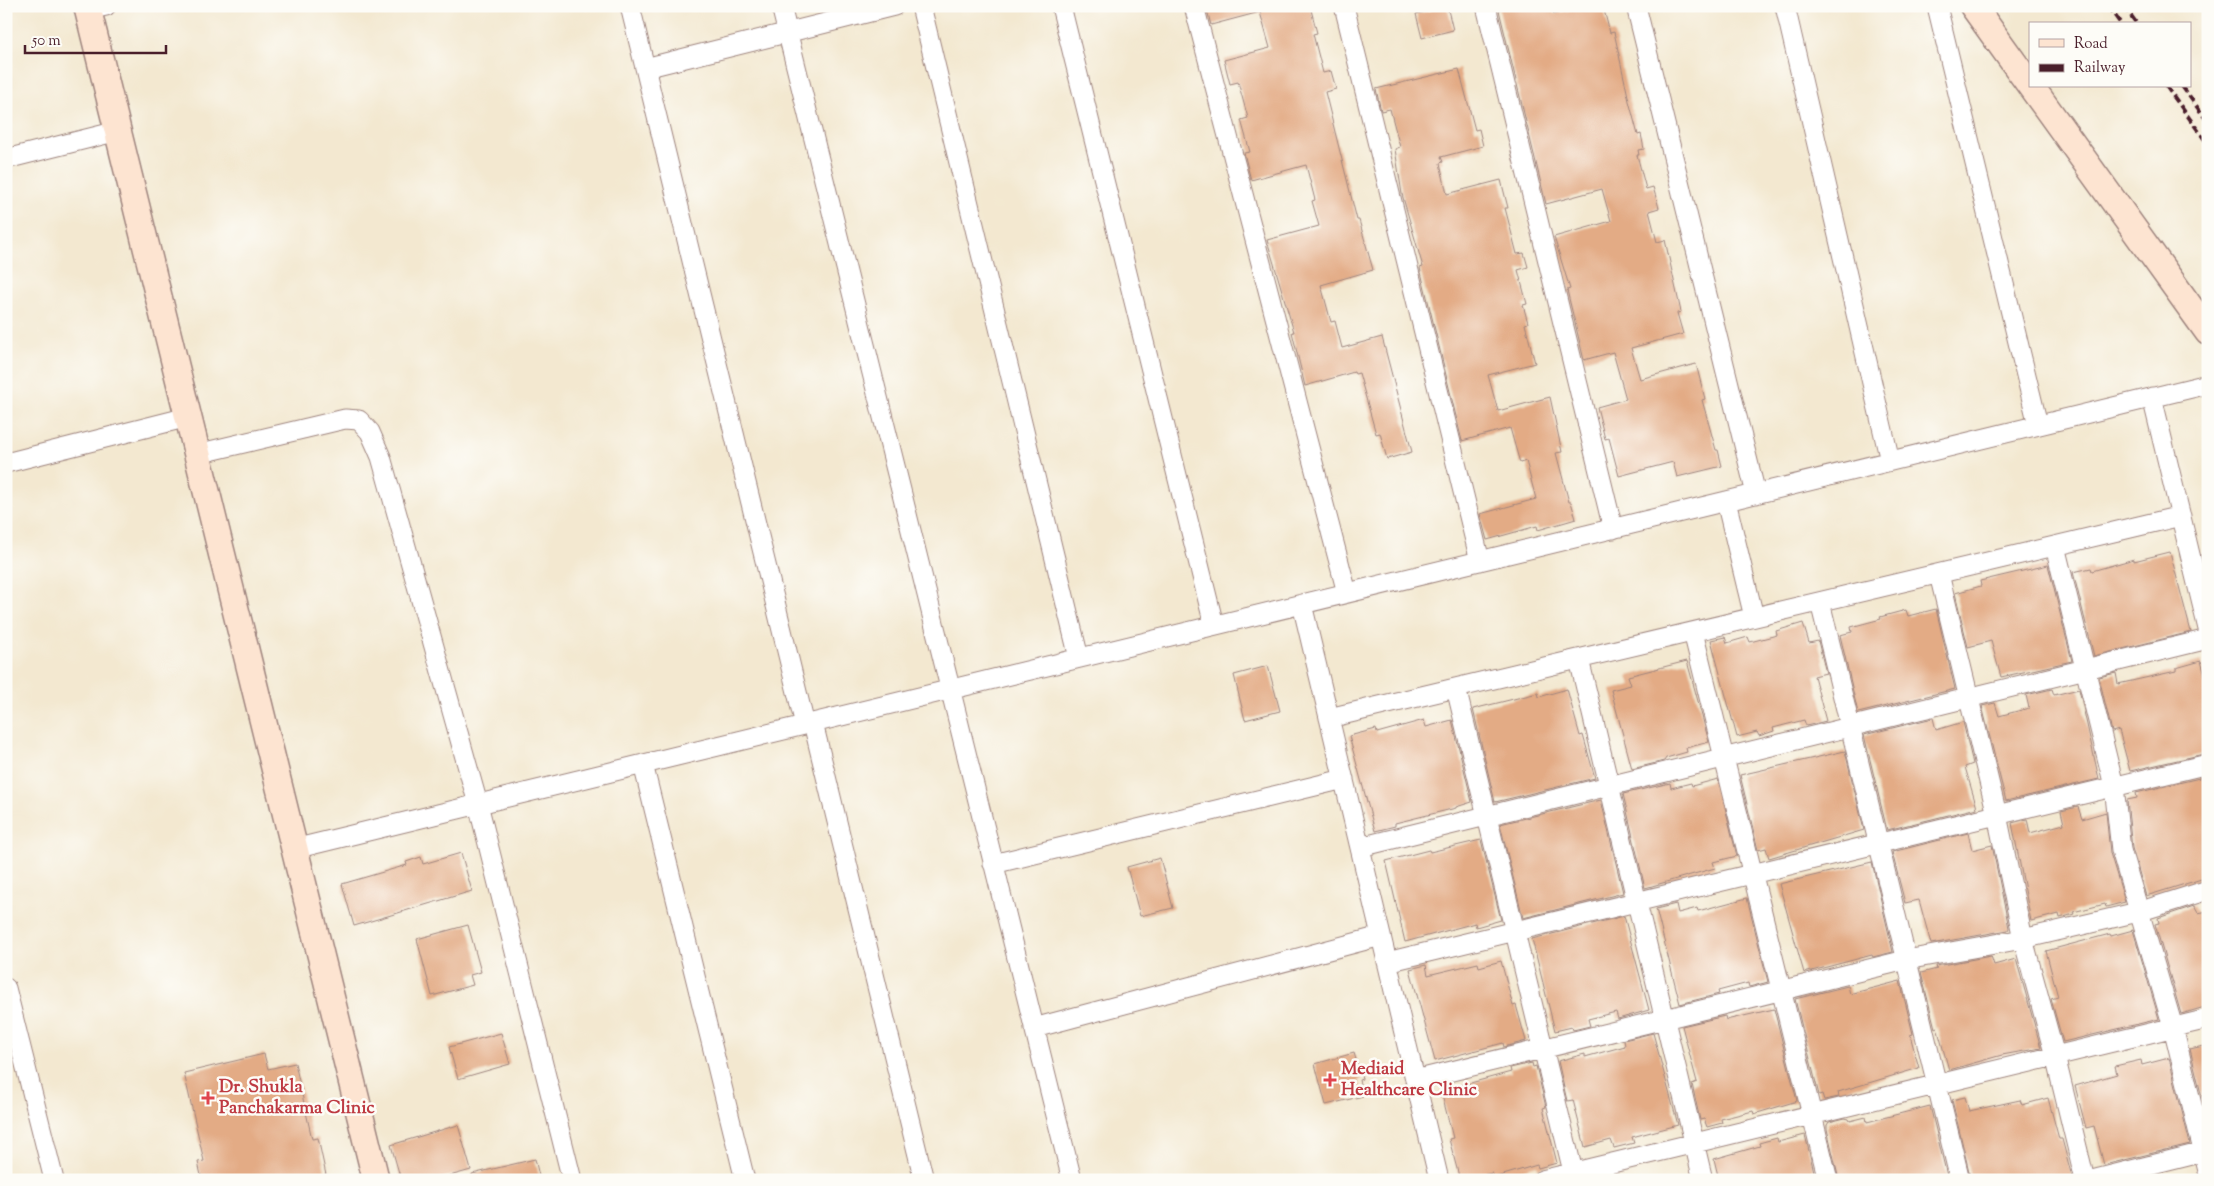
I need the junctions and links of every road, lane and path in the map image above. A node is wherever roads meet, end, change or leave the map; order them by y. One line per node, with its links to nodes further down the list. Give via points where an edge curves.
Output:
1 (630, 6): 15 (street)
2 (781, 6): 14 (street)
3 (894, 6): 14 (street)
4 (920, 6): 43 (street)
5 (1061, 6): 39 (street)
6 (1194, 6): 35 (street)
7 (1344, 6): 33 (street)
8 (1486, 6): 31 (street)
9 (1636, 6): 28 (street)
10 (1785, 6): 26 (street)
11 (1937, 6): 24 (street)
12 (1972, 6): 16 (street)
13 (94, 8): 18 (street)
14 (788, 33): 15 (street); 47 (street)
15 (645, 68): 50 (street)
16 (2029, 85)
17 (2031, 88): 20 (street)
18 (118, 131): 19 (street); 23 (street)
19 (6, 158)
20 (2208, 332)
21 (2208, 384): 22 (street)
22 (2152, 398): 24 (street); 30 (street)
23 (188, 417): 25 (street); 27 (street)
24 (2038, 425): 26 (street)
25 (197, 454): 58 (street, via 345,419 359,420 370,432 381,457); 63 (street)
26 (1890, 461): 28 (street)
27 (6, 463)
28 (1756, 494): 29 (street)
29 (1726, 501): 31 (street); 38 (street)
30 (2180, 516): 32 (street); 40 (street)
31 (1613, 528): 33 (street)
32 (2055, 546): 34 (street); 45 (street)
33 (1480, 561): 35 (street)
34 (1939, 574): 36 (street); 48 (street)
35 (1347, 593): 37 (street)
36 (1820, 602): 38 (street); 51 (street)
37 (1302, 604): 39 (street); 49 (street)
38 (1754, 618): 41 (street)
39 (1214, 625): 43 (street)
40 (2208, 629)
41 (1693, 632): 44 (street); 52 (street)
42 (2208, 640): 45 (street)
43 (1079, 658): 47 (street)
44 (1579, 659): 46 (street); 56 (street)
45 (2085, 670): 48 (street); 57 (street)
46 (1456, 688): 49 (street); 60 (street)
47 (950, 690): 50 (street); 64 (street)
48 (1969, 698): 51 (street); 59 (street)
49 (1329, 718): 55 (street)
50 (809, 724): 53 (street); 93 (street)
51 (1850, 727): 52 (street); 61 (street)
52 (1724, 758): 56 (street); 65 (street)
53 (643, 764): 58 (street); 92 (street)
54 (2208, 764): 57 (street)
55 (1344, 779): 62 (street); 64 (street)
56 (1609, 786): 60 (street); 67 (street)
57 (2114, 786): 59 (street); 68 (street, via 2121,850)
58 (478, 804): 63 (street); 91 (street)
59 (1997, 815): 61 (street); 71 (street)
60 (1487, 816): 62 (street); 69 (street)
61 (1878, 843): 65 (street); 72 (street)
62 (1360, 847): 70 (street)
63 (294, 849): 90 (street)
64 (993, 864): 79 (street)
65 (1753, 874): 67 (street); 75 (street)
66 (2208, 890): 68 (street)
67 (1637, 902): 69 (street); 76 (street)
68 (2138, 912): 71 (street); 78 (street)
69 (1515, 931): 73 (street); 80 (street)
70 (1382, 936): 73 (street); 79 (street)
71 (2023, 939): 72 (street); 81 (street)
72 (1906, 960): 75 (street); 83 (street)
73 (1387, 962): 82 (street)
74 (6, 988): 89 (street)
75 (1781, 991): 76 (street); 84 (street)
76 (1665, 1019): 80 (street); 85 (street)
77 (2208, 1019): 78 (street)
78 (2173, 1027): 81 (street); 86 (street)
79 (1034, 1028): 94 (street)
80 (1544, 1049): 82 (street); 88 (street)
81 (2055, 1056): 83 (street); 100 (street)
82 (1415, 1080): 95 (street)
83 (1936, 1084): 84 (street); 99 (street)
84 (1812, 1115): 85 (street); 98 (street)
85 (1694, 1143): 88 (street); 97 (street)
86 (2205, 1151): 87 (street); 101 (street)
87 (2208, 1171)
88 (1574, 1176): 96 (street)
89 (54, 1180)
90 (376, 1180)
91 (572, 1180)
92 (745, 1180)
93 (924, 1180)
94 (1072, 1180)
95 (1439, 1180)
96 (1542, 1180)
97 (1703, 1180)
98 (1828, 1180)
99 (1960, 1180)
100 (2085, 1180)
101 (2092, 1180)

